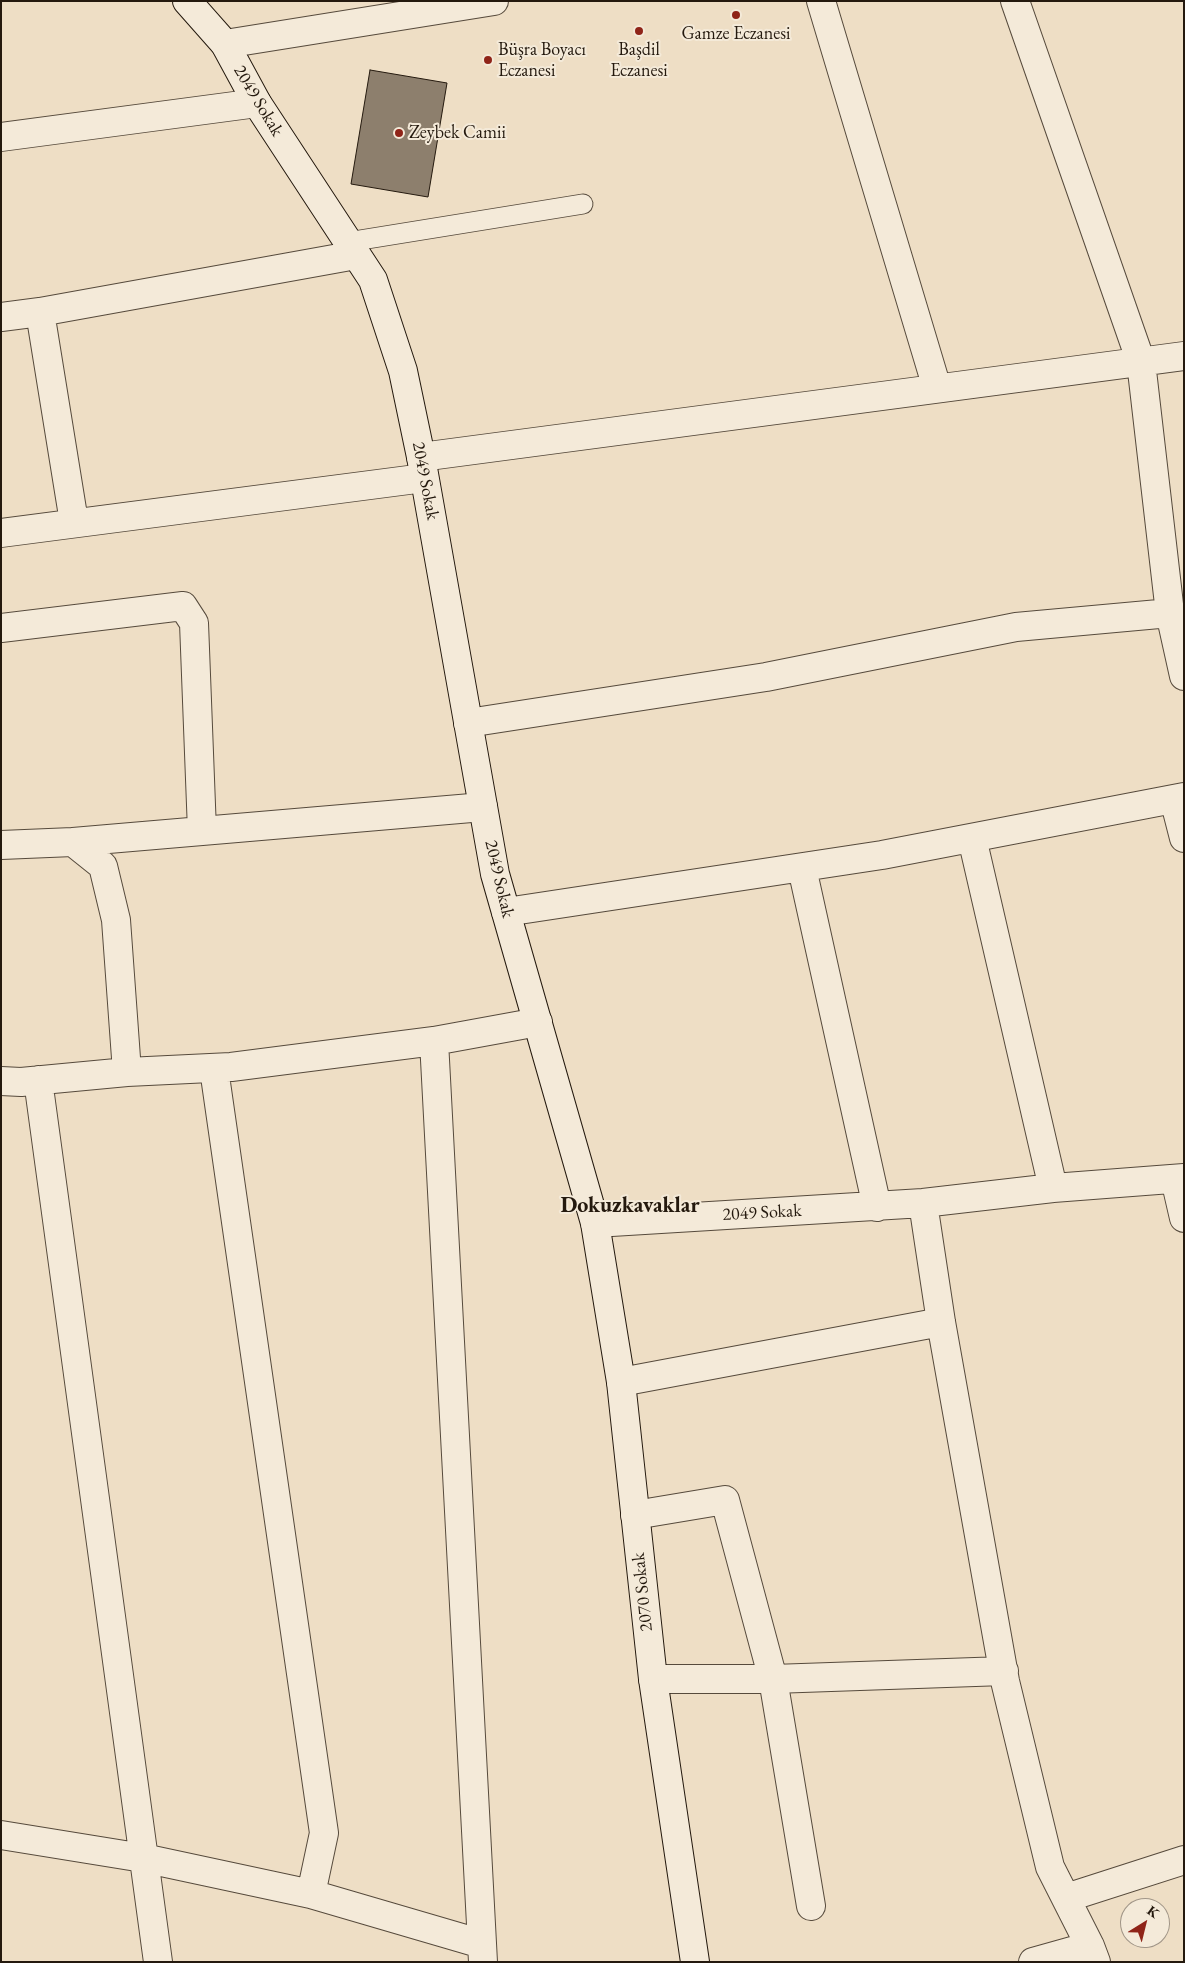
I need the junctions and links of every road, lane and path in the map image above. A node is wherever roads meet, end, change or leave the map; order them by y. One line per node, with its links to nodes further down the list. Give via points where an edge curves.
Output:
1 (187, 1): 5 (street, 2049 Sokak)
2 (494, 1): 5 (street)
3 (821, 1): 14 (street)
4 (1015, 1): 13 (street)
5 (225, 44): 6 (street, 2049 Sokak)
6 (257, 103): 7 (street); 9 (street, 2049 Sokak)
7 (1, 137)
8 (583, 204): 9 (lane)
9 (352, 248): 10 (street); 15 (street, 2049 Sokak, via 372,280 403,372)
10 (40, 312): 11 (street); 16 (street)
11 (1, 317)
12 (1184, 356): 13 (street)
13 (1141, 362): 14 (street); 18 (street)
14 (937, 388): 15 (street)
15 (422, 467): 16 (street); 21 (street, 2049 Sokak)
16 (74, 522): 17 (street)
17 (1, 533)
18 (1170, 613): 20 (street); 21 (street, via 1016,627 766,677)
19 (1, 628): 24 (street, via 183,606 194,622)
20 (1183, 665)
21 (468, 723): 23 (street, 2049 Sokak)
22 (1179, 798): 25 (street); 26 (street)
23 (483, 807): 24 (street); 30 (street, 2049 Sokak, via 495,874)
24 (202, 831): 27 (street)
25 (972, 838): 29 (street); 38 (street)
26 (1184, 838)
27 (73, 842): 28 (street); 34 (street, via 103,866 116,920)
28 (1, 845)
29 (802, 868): 30 (street); 40 (street)
30 (506, 912): 31 (street, 2049 Sokak)
31 (538, 1022): 32 (street); 42 (street, 2049 Sokak)
32 (434, 1041): 33 (street); 55 (street)
33 (214, 1068): 34 (street); 52 (street, via 324,1833)
34 (127, 1072): 35 (street)
35 (38, 1080): 36 (street); 50 (street)
36 (1, 1081)
37 (1179, 1178): 38 (street, 2049 Sokak); 41 (street)
38 (1053, 1188): 39 (street, 2049 Sokak)
39 (923, 1204): 40 (street, 2049 Sokak); 43 (street)
40 (877, 1207): 42 (street, 2049 Sokak)
41 (1184, 1218)
42 (595, 1223): 44 (street, 2070 Sokak)
43 (941, 1322): 44 (street); 46 (street)
44 (621, 1382): 45 (street, 2070 Sokak)
45 (635, 1515): 47 (street, 2070 Sokak); 48 (street, via 725,1500)
46 (1004, 1671): 48 (street); 53 (street, via 1050,1867)
47 (653, 1679): 48 (street); 58 (street, 2070 Sokak)
48 (773, 1679): 54 (street)
49 (1, 1835): 50 (street)
50 (143, 1858): 52 (street); 57 (street)
51 (1184, 1860): 53 (street)
52 (311, 1894): 55 (street)
53 (1066, 1898): 56 (street)
54 (811, 1906)
55 (483, 1953)
56 (1093, 1954): 59 (street)
57 (158, 1962)
58 (695, 1962)
59 (1033, 1962)

